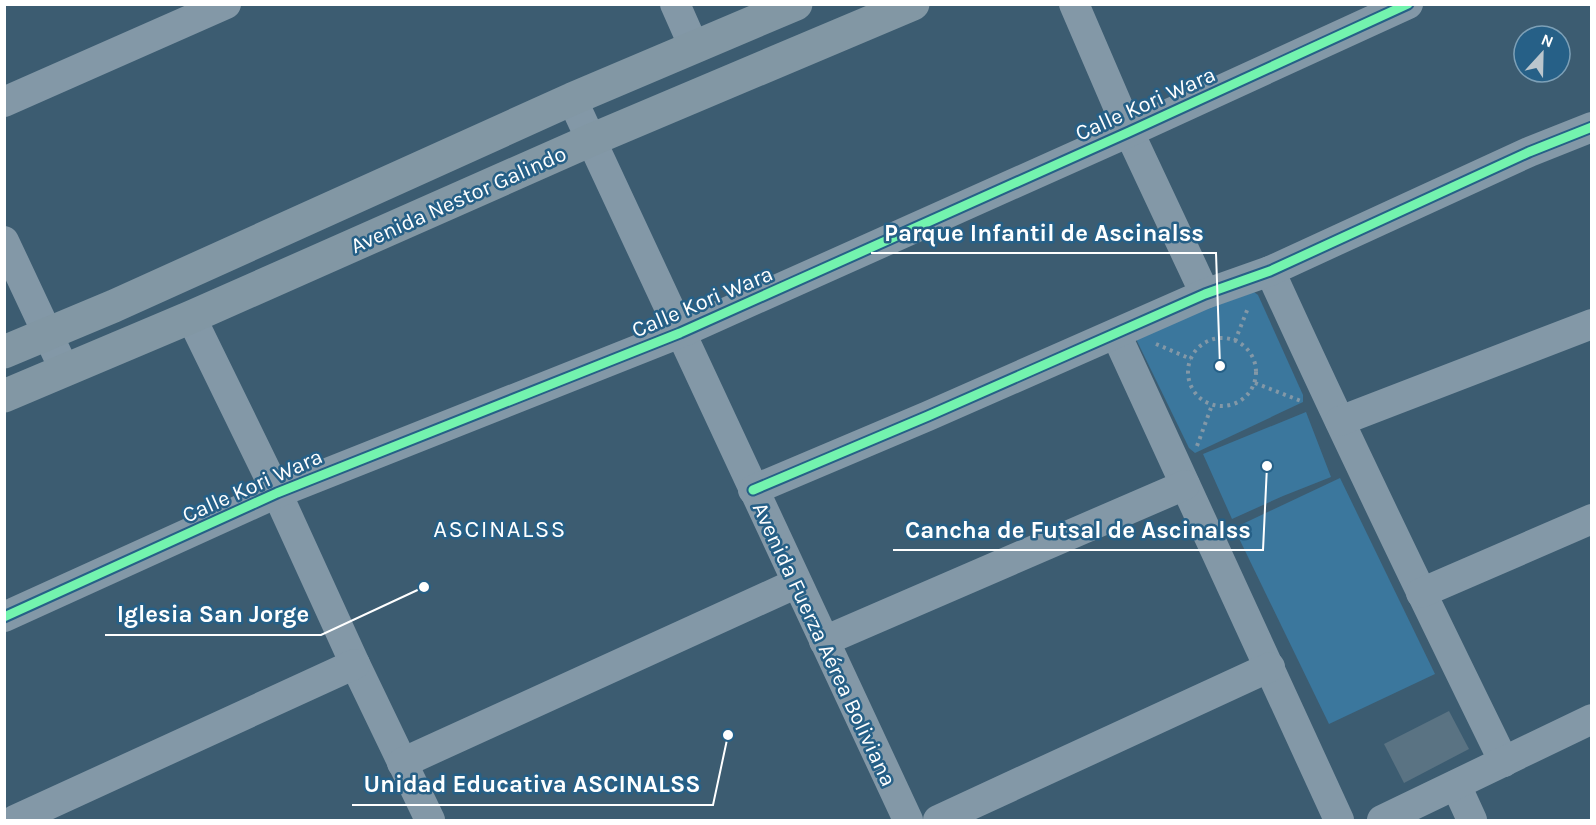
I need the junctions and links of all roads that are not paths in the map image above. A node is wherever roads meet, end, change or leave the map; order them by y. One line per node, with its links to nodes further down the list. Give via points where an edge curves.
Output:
1 (226, 4): 9 (street)
2 (675, 4): 7 (street)
3 (796, 4): 7 (main road, Avenida Nestor Galindo)
4 (913, 4): 12 (main road, Avenida Nestor Galindo)
5 (1074, 4): 11 (street)
6 (1408, 4): 11 (street, Calle Kori Wara)
7 (694, 47): 8 (main road, Avenida Nestor Galindo)
8 (572, 99): 12 (street, Avenida Fuerza Aérea Boliviana); 19 (main road, Avenida Nestor Galindo)
9 (4, 102)
10 (1592, 126): 14 (street)
11 (1129, 132): 15 (street); 18 (street, Calle Kori Wara)
12 (591, 140): 16 (main road, Avenida Nestor Galindo); 18 (street, Avenida Fuerza Aérea Boliviana)
13 (4, 241): 19 (street)
14 (1270, 271): 15 (street); 24 (street)
15 (1206, 294): 20 (street)
16 (191, 317): 22 (main road, Avenida Nestor Galindo); 27 (street)
17 (1592, 324): 24 (street)
18 (680, 333): 26 (street, Avenida Fuerza Aérea Boliviana); 27 (street, Calle Kori Wara)
19 (48, 334): 21 (main road, Avenida Nestor Galindo); 22 (street)
20 (1116, 334): 25 (street); 26 (street)
21 (4, 352)
22 (65, 370): 23 (main road, Avenida Nestor Galindo)
23 (4, 396)
24 (1336, 413): 30 (street)
25 (1180, 474): 32 (street); 34 (street)
26 (753, 489): 29 (street, Avenida Fuerza Aérea Boliviana)
27 (277, 493): 31 (street, Calle Kori Wara); 33 (street)
28 (1592, 519): 30 (street)
29 (797, 583): 32 (street, Avenida Fuerza Aérea Boliviana); 37 (street)
30 (1421, 593): 36 (street)
31 (4, 617)
32 (824, 642): 41 (street, Avenida Fuerza Aérea Boliviana)
33 (355, 664): 37 (street); 39 (street)
34 (1270, 667): 42 (street); 43 (street)
35 (1592, 719): 36 (street)
36 (1503, 762): 38 (street)
37 (402, 763): 40 (street)
38 (1456, 784): 44 (street); 45 (street)
39 (15, 820)
40 (430, 820)
41 (908, 820)
42 (938, 820)
43 (1339, 820)
44 (1382, 820)
45 (1472, 820)

